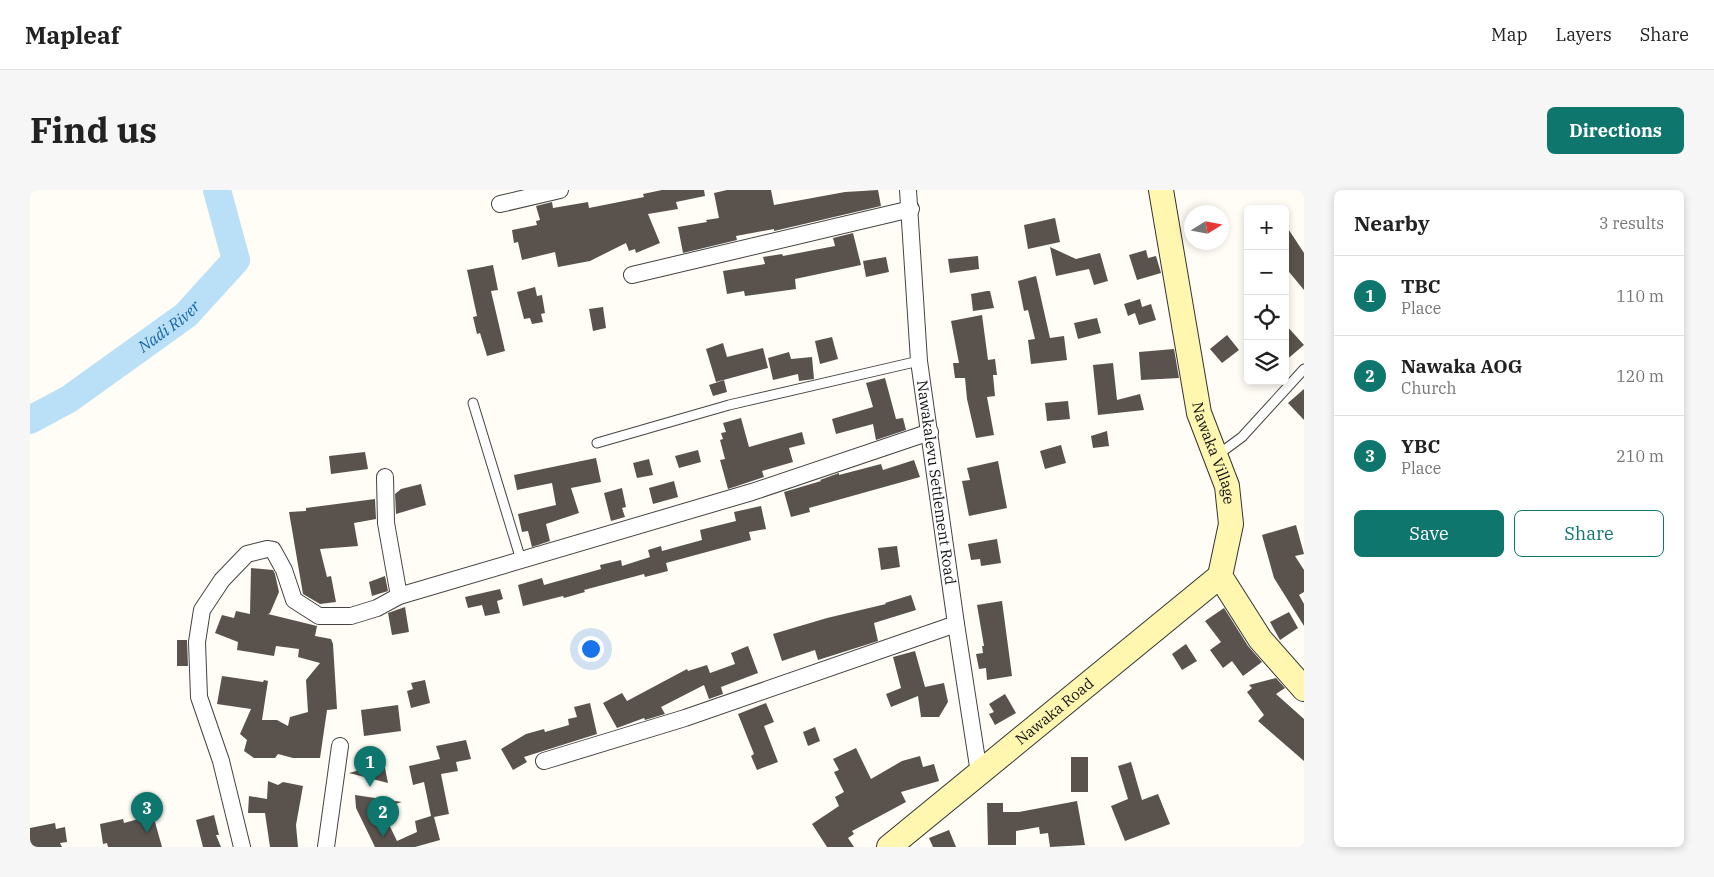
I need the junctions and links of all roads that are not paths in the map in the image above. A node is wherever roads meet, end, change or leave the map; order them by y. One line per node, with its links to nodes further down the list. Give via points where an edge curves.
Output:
1 (560, 190): 4 (street)
2 (908, 190): 5 (street, Nawakalevu Settlement Road)
3 (1161, 190): 12 (street, Nawaka Village, via 1199,412)
4 (500, 204)
5 (911, 210): 6 (street); 7 (street, Nawakalevu Settlement Road)
6 (632, 274)
7 (919, 361): 10 (street, Nawakalevu Settlement Road); 11 (lane, via 729,405)
8 (1304, 369): 12 (lane, via 1242,437 1223,451)
9 (472, 403): 14 (lane)
10 (930, 432): 14 (street, via 752,492); 17 (street, Nawakalevu Settlement Road)
11 (597, 444)
12 (1219, 465): 15 (street, Nawaka Village, via 1227,486 1231,524)
13 (385, 477): 16 (street, via 386,523)
14 (521, 560): 16 (street)
15 (1220, 576): 18 (street, via 1260,638); 21 (street, Nawaka Road)
16 (399, 596): 22 (street, via 377,608 351,616 319,616 294,600 284,570 273,550 267,549 248,554 222,580 202,610 196,658 198,697 221,761)
17 (956, 624): 20 (street, via 686,718); 21 (street, Nawakalevu Settlement Road)
18 (1304, 689)
19 (340, 746): 23 (street)
20 (544, 760)
21 (979, 773): 24 (street, Nawaka Road)
22 (242, 847)
23 (326, 847)
24 (889, 847)

